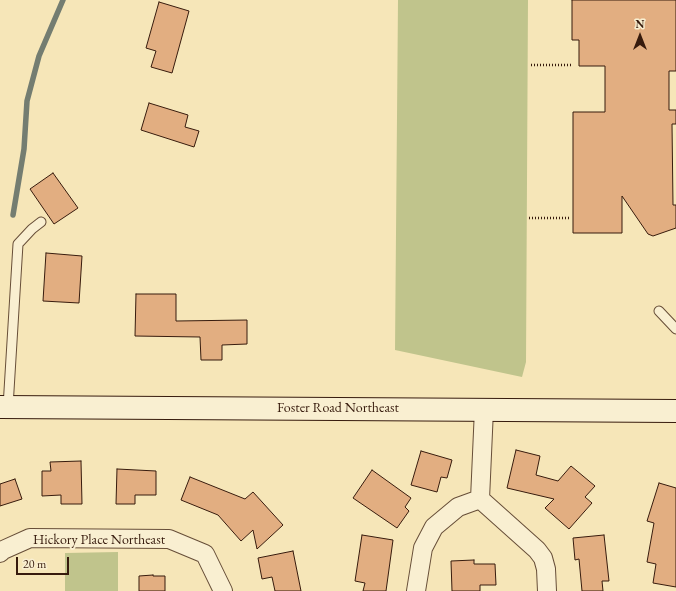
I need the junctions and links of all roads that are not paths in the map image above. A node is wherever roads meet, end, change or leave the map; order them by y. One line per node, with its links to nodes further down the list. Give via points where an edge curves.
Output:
1 (41, 222): 4 (lane, via 18,244)
2 (660, 311): 3 (lane)
3 (676, 329)
4 (4, 407): 5 (street, Foster Road Northeast)
5 (484, 409): 6 (street, Foster Road Northeast); 7 (street)
6 (676, 411)
7 (480, 499): 10 (street, via 458,507 434,527 423,548); 11 (street, via 543,558)
8 (0, 553): 9 (street, Hickory Place Northeast, via 30,538 169,539 205,554)
9 (223, 591)
10 (416, 591)
11 (547, 591)

